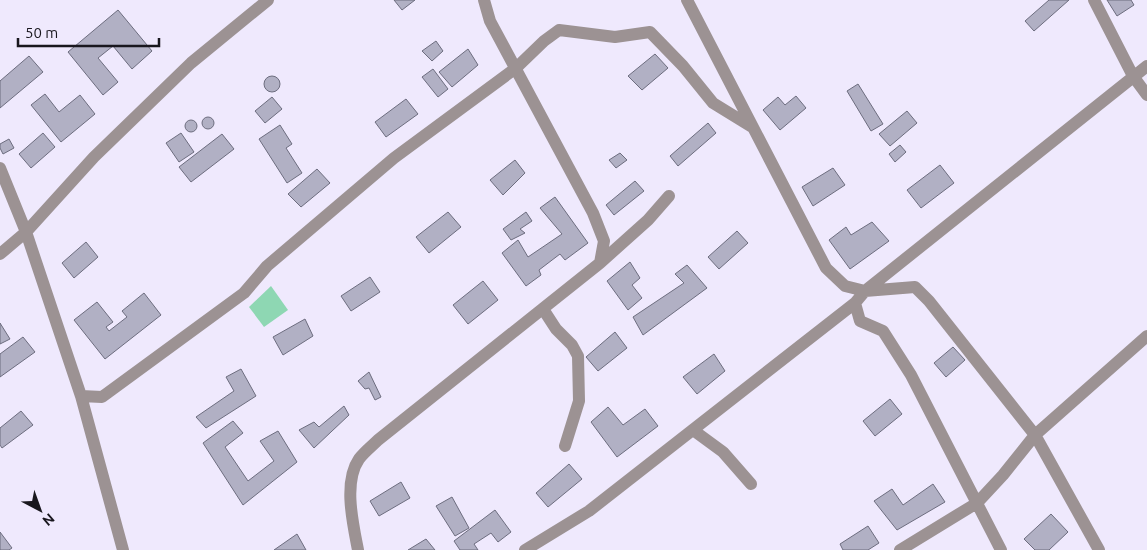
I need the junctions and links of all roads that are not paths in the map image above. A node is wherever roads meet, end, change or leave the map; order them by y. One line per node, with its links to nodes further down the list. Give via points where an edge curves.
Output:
1 (268, 0): 12 (street, via 191,63 101,150)
2 (484, 0): 6 (street, via 490,20)
3 (687, 0): 9 (street)
4 (1094, 0): 7 (street)
5 (1147, 66): 7 (street)
6 (516, 68): 9 (street, via 559,30 616,37 650,32 713,103); 14 (street, via 593,213 604,241); 19 (street, via 394,158 267,266 244,293 102,397)
7 (1133, 76): 8 (street); 15 (street)
8 (1147, 95)
9 (752, 127): 15 (street, via 826,268 845,286)
10 (0, 168): 12 (street)
11 (668, 196): 14 (street, via 648,220)
12 (26, 232): 13 (street); 19 (street)
13 (0, 254)
14 (600, 263): 17 (street)
15 (865, 291): 16 (street); 21 (street, via 915,287 930,301)
16 (855, 303): 20 (street); 24 (street, via 860,321 883,330 911,376)
17 (543, 309): 22 (street, via 578,356 579,401); 26 (street, via 378,440 358,460 350,486)
18 (1147, 336): 21 (street)
19 (81, 396): 25 (street)
20 (693, 430): 23 (street, via 723,452); 27 (street, via 589,511)
21 (1034, 435): 24 (street); 30 (street)
22 (565, 446)
23 (751, 484)
24 (977, 503): 28 (street); 29 (street)
25 (123, 550)
26 (358, 550)
27 (525, 550)
28 (900, 550)
29 (1001, 550)
30 (1100, 550)

